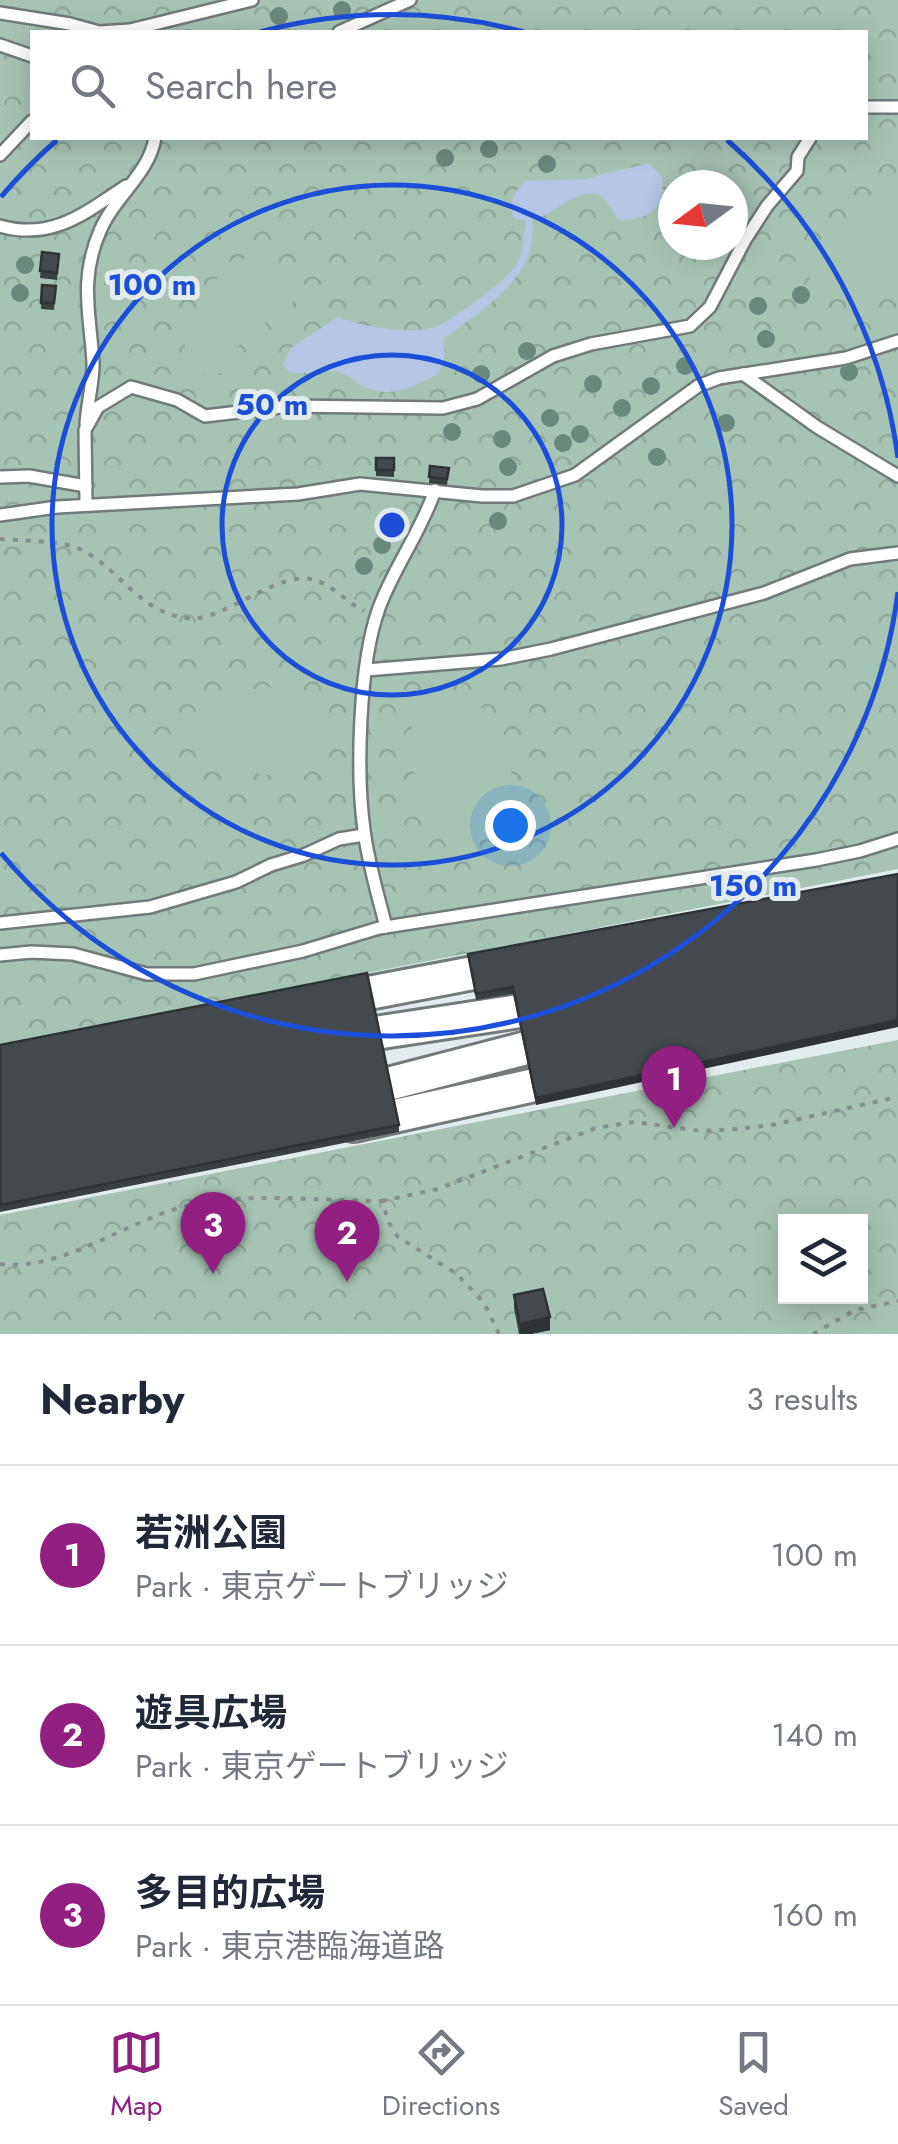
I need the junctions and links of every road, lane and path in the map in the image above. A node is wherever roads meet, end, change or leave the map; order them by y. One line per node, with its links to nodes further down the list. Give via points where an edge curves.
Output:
1 (252, 0): 5 (lane)
2 (410, 0): 6 (lane)
3 (0, 13): 4 (lane)
4 (92, 30)
5 (123, 30)
6 (342, 30)
7 (0, 45): 8 (lane)
8 (30, 55)
9 (868, 107): 10 (lane)
10 (898, 107)
11 (30, 123): 14 (lane)
12 (155, 140): 15 (lane)
13 (809, 140): 19 (lane, via 797,171 745,240 710,308 690,326 553,356 476,399 444,408 288,406 204,416 178,400 132,387 98,406)
14 (0, 154)
15 (134, 181): 16 (lane, via 60,226 22,233); 19 (lane, via 100,229 90,262 86,309 94,366)
16 (0, 226)
17 (898, 341): 18 (lane, via 846,358)
18 (744, 374): 20 (lane); 23 (lane, via 698,386 608,454 537,490 482,496)
19 (85, 430): 22 (lane)
20 (898, 476)
21 (0, 477): 22 (lane)
22 (86, 486): 24 (lane)
23 (435, 490): 24 (lane, via 360,484 298,494); 28 (lane)
24 (86, 505): 25 (lane)
25 (0, 515)
26 (0, 539): 28 (path, via 83,549 154,610 190,620 262,590 317,580)
27 (898, 554): 29 (lane, via 850,559 764,592 500,660)
28 (377, 617): 29 (lane)
29 (366, 670): 30 (lane)
30 (364, 834): 32 (lane, via 150,907); 33 (lane)
31 (898, 839): 33 (lane, via 816,860)
32 (0, 923)
33 (386, 927): 34 (lane, via 194,974 147,974 73,954)
34 (0, 955)
35 (549, 958): 37 (street)
36 (583, 1000): 39 (street)
37 (297, 1007)
38 (590, 1033): 40 (street, via 322,1117)
39 (306, 1044)
40 (612, 1068)
41 (898, 1097): 42 (path, via 737,1129 634,1122 596,1128 438,1189)
42 (382, 1201): 43 (path, via 213,1201 144,1219 62,1256); 45 (path, via 398,1237 457,1274 484,1303)
43 (0, 1264)
44 (898, 1301): 46 (path, via 856,1310)
45 (499, 1334)
46 (813, 1334)

